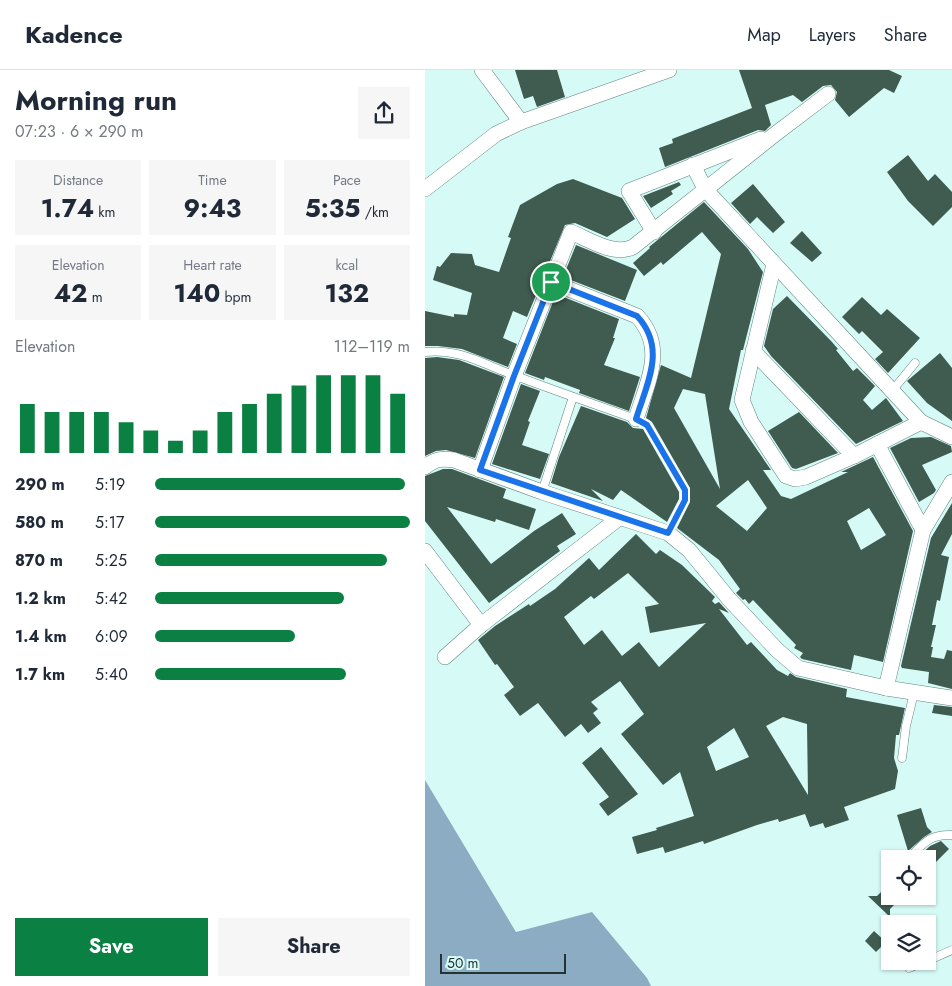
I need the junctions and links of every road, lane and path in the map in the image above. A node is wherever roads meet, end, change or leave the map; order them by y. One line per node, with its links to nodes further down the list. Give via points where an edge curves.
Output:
1 (482, 70): 4 (street)
2 (669, 70): 4 (street)
3 (828, 94): 5 (street)
4 (521, 122): 7 (street, via 496,134)
5 (774, 134): 6 (street); 8 (street)
6 (693, 165): 8 (street); 9 (street, via 629,191)
7 (425, 189)
8 (705, 189): 9 (street); 10 (street)
9 (654, 232): 11 (street, via 624,251 571,232)
10 (774, 264): 12 (street); 16 (street)
11 (551, 282): 15 (street); 18 (street, via 637,316 645,324 654,348 654,359)
12 (753, 351): 22 (street); 22 (street, via 742,400 751,422 786,476 795,479 806,477)
13 (425, 352): 15 (lane, via 445,351 468,356)
14 (915, 363): 16 (lane)
15 (514, 376): 17 (lane); 24 (street)
16 (892, 391): 19 (street)
17 (573, 397): 18 (lane); 26 (lane)
18 (636, 419): 29 (lane, via 647,425 685,490 685,500)
19 (921, 422): 20 (street); 21 (street)
20 (952, 437)
21 (877, 444): 22 (street); 28 (street)
22 (854, 456)
23 (425, 467): 24 (street, via 443,458)
24 (480, 470): 26 (street)
25 (952, 482): 28 (street)
26 (542, 492): 27 (street)
27 (619, 518): 29 (street); 31 (street)
28 (923, 530): 33 (street)
29 (668, 533): 33 (street, via 689,550 729,599 798,668)
30 (425, 551): 31 (street)
31 (481, 624): 32 (street)
32 (445, 657)
33 (886, 688): 34 (street)
34 (914, 693): 35 (street); 36 (lane)
35 (952, 698)
36 (902, 758)
37 (952, 834): 38 (lane, via 938,834)
38 (917, 850)
39 (952, 950): 40 (lane)
40 (936, 957)

